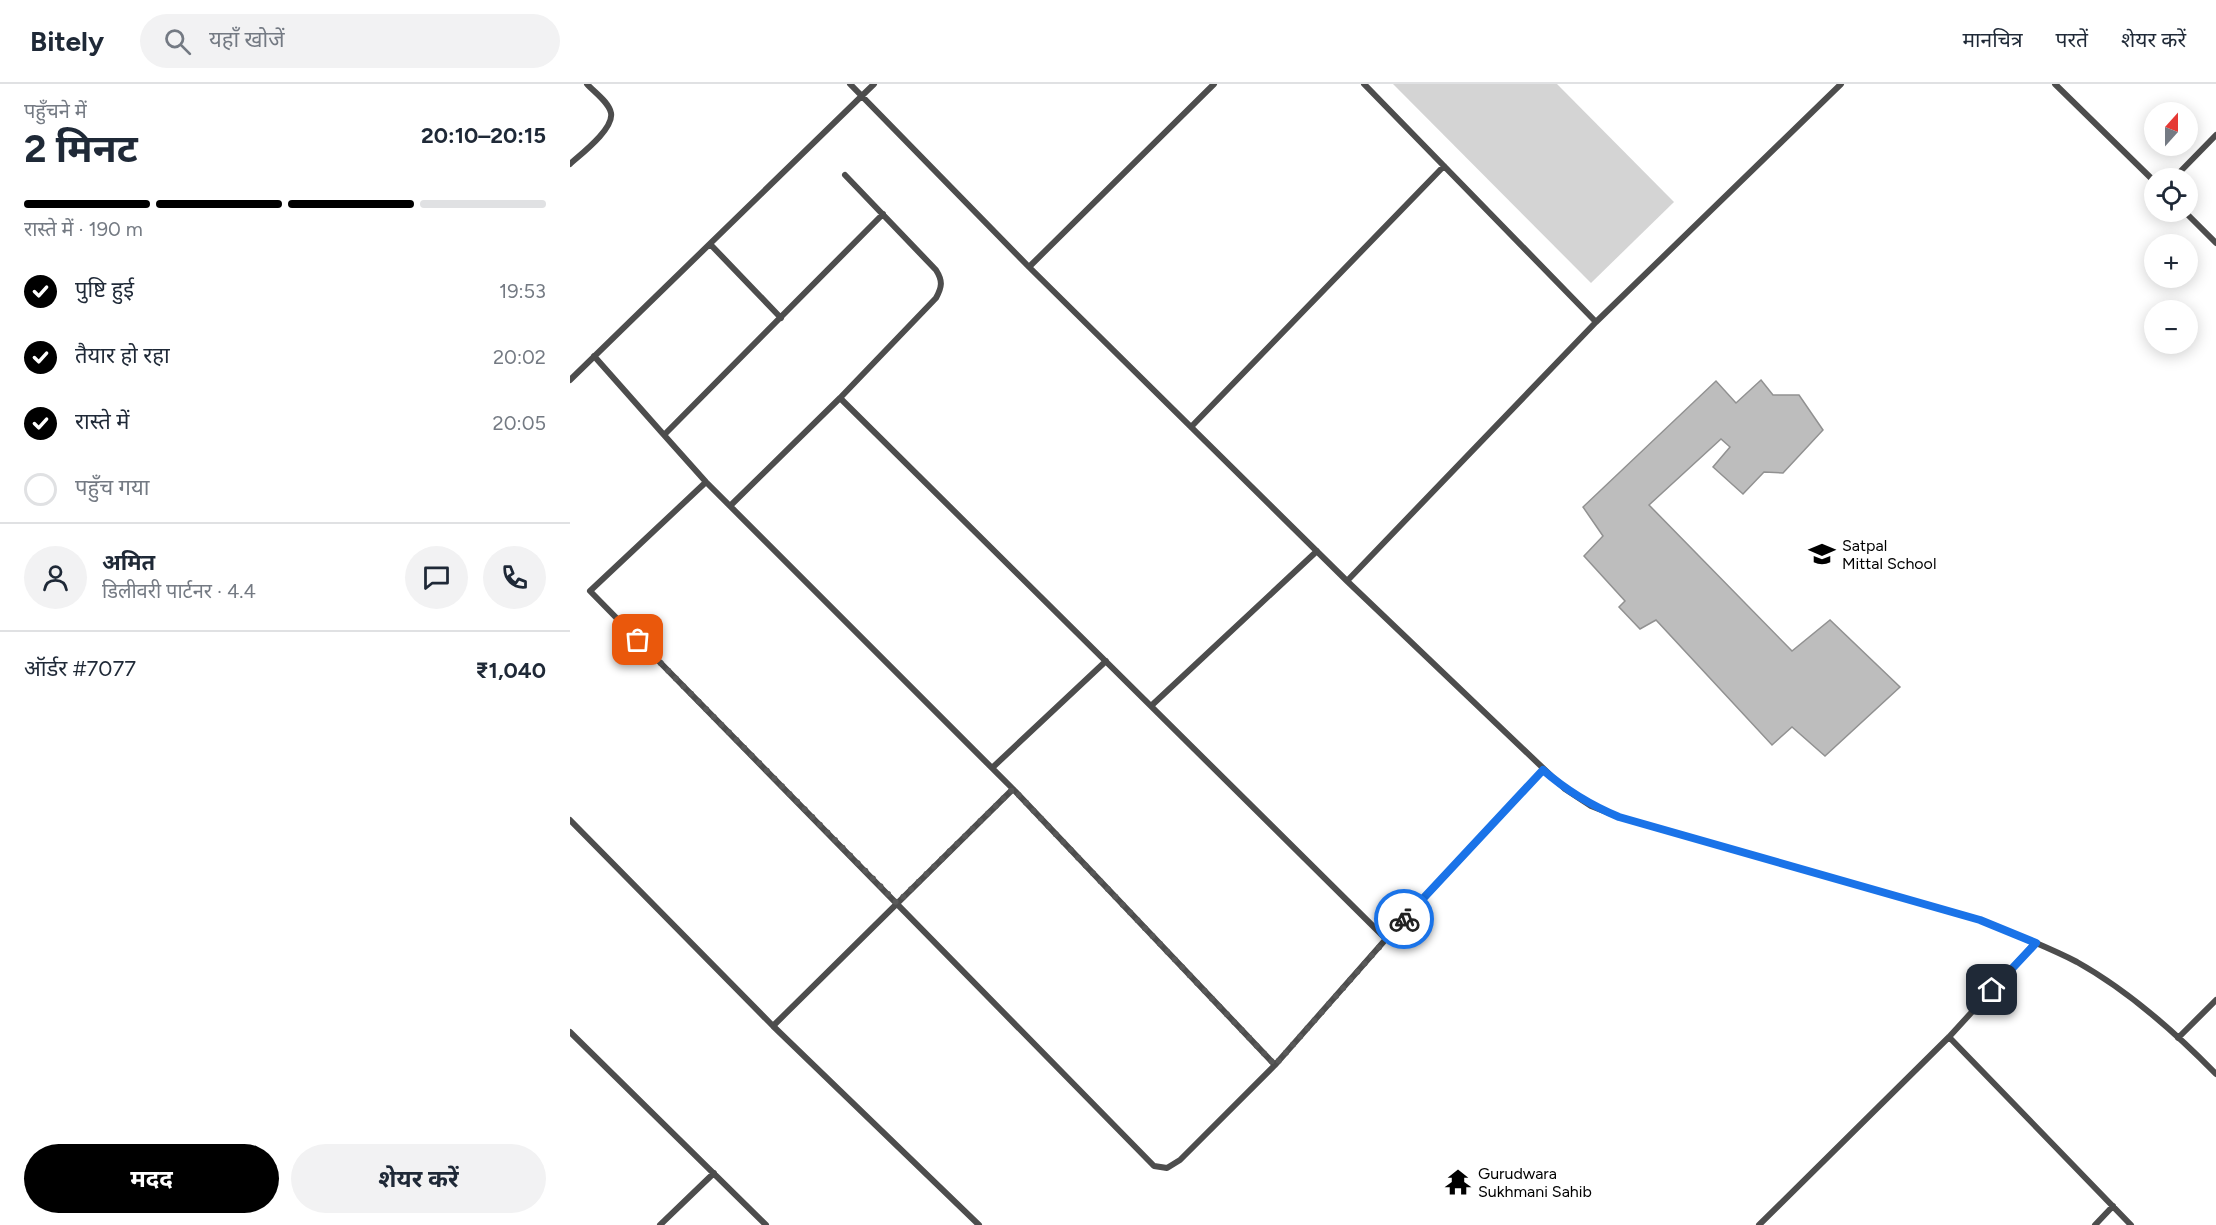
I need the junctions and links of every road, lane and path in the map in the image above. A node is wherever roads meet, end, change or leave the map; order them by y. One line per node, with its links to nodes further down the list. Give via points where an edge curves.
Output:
1 (586, 84): 10 (street, via 606,104 611,113 610,124)
2 (850, 84): 8 (street)
3 (874, 84): 8 (street)
4 (1215, 84): 19 (street)
5 (1364, 84): 11 (street)
6 (1841, 84): 21 (street)
7 (2055, 84): 13 (street)
8 (862, 96): 18 (street); 19 (street)
9 (2216, 135): 12 (street)
10 (570, 164)
11 (1444, 166): 21 (street); 25 (street)
12 (2184, 168)
13 (2144, 171)
14 (845, 175): 15 (street)
15 (883, 214): 20 (street); 24 (street, via 936,270 941,288 936,298)
16 (2195, 222): 17 (street)
17 (2216, 243)
18 (710, 244): 20 (street); 22 (street)
19 (1029, 267): 25 (street)
20 (781, 318): 26 (street)
21 (1596, 322): 30 (street)
22 (594, 356): 23 (street); 26 (street)
23 (570, 380)
24 (840, 398): 28 (street); 31 (street)
25 (1191, 427): 29 (street)
26 (664, 435): 27 (street)
27 (706, 482): 28 (street); 37 (street, via 590,591)
28 (730, 506): 33 (street)
29 (1317, 551): 30 (street); 32 (street)
30 (1347, 581): 34 (street)
31 (1106, 661): 32 (street); 33 (street)
32 (1151, 706): 38 (street)
33 (992, 768): 35 (street)
34 (1543, 770): 38 (street); 39 (street, via 1591,806 1619,817 1980,920)
35 (1013, 789): 37 (street); 45 (street)
36 (570, 820): 41 (street)
37 (897, 903): 41 (street); 45 (street, via 1154,1166 1167,1168 1180,1160)
38 (1386, 939): 45 (street)
39 (2036, 943): 43 (street); 44 (street, via 2126,993)
40 (2216, 1000): 44 (street)
41 (773, 1026): 51 (street)
42 (570, 1032): 47 (street)
43 (1949, 1037): 48 (street); 52 (street)
44 (2178, 1038): 46 (street)
45 (1275, 1065)
46 (2216, 1074)
47 (714, 1173): 49 (street); 50 (street)
48 (2113, 1206): 53 (street); 54 (street)
49 (660, 1225)
50 (766, 1225)
51 (979, 1225)
52 (1759, 1225)
53 (2095, 1225)
54 (2132, 1225)

